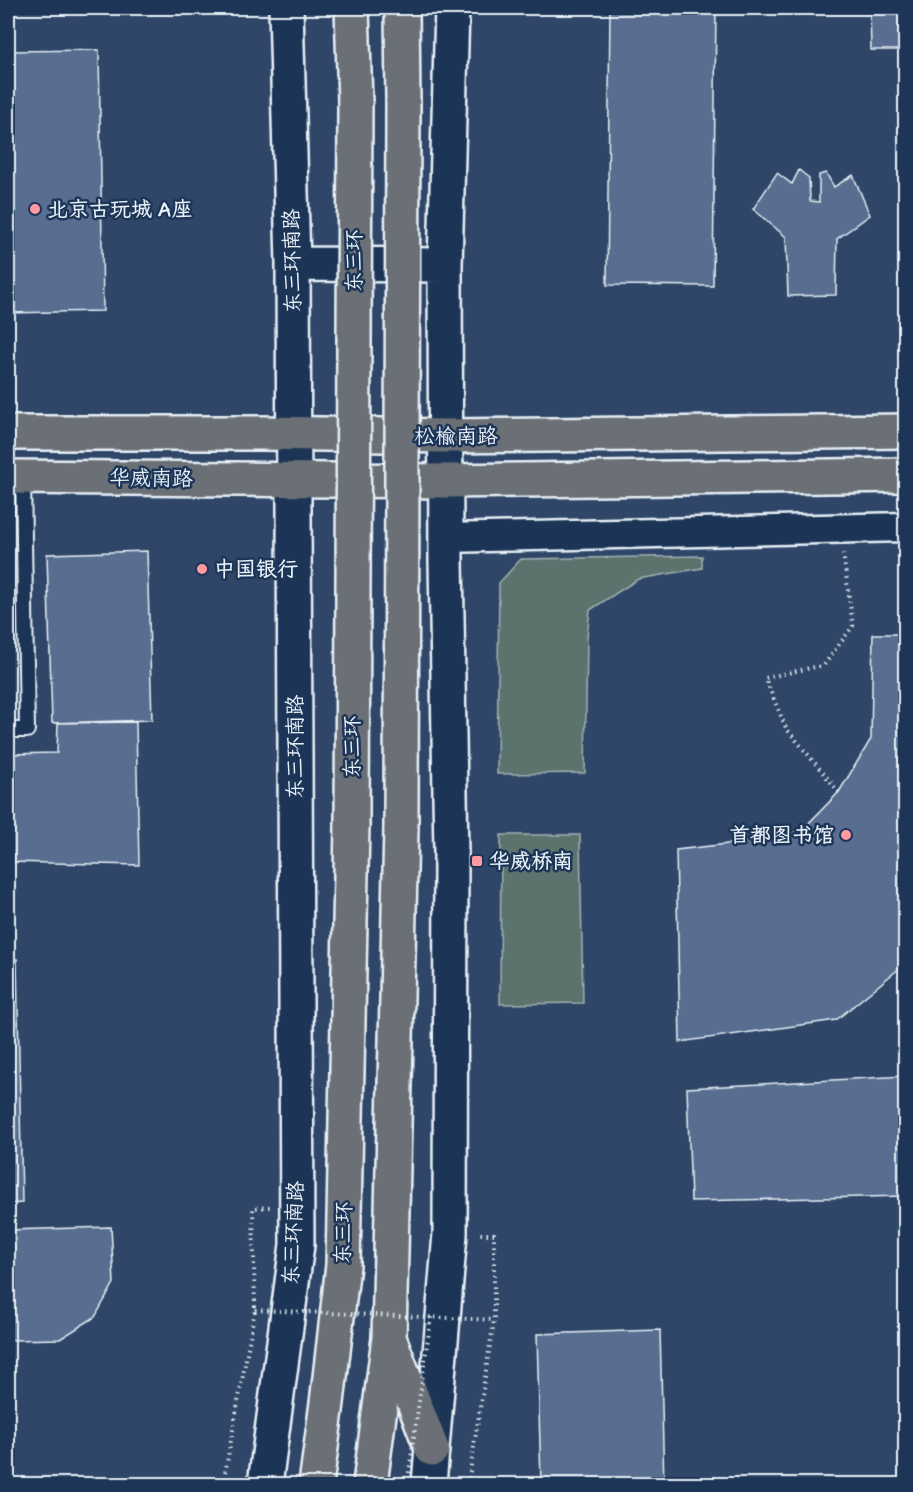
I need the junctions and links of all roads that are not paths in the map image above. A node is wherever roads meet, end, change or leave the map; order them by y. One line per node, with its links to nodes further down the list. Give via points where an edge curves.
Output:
1 (286, 8): 5 (street, 东三环南路)
2 (352, 8): 22 (main road, 东三环, bridge, via 352,825 343,1265)
3 (402, 8): 18 (main road, bridge, via 401,828)
4 (452, 8): 6 (street)
5 (293, 264): 6 (street); 9 (street, 东三环南路)
6 (446, 265): 10 (street)
7 (906, 431): 10 (main road, 松榆南路)
8 (8, 433): 9 (main road, 松榆南路)
9 (294, 434): 10 (main road, 松榆南路); 13 (street, 东三环南路)
10 (446, 436): 14 (street)
11 (906, 475): 14 (main road)
12 (15, 477): 13 (main road, 华威南路); 17 (lane, via 27,730)
13 (294, 480): 14 (main road, 华威南路); 21 (street, 东三环南路, via 297,1245)
14 (446, 481): 16 (street)
15 (906, 526): 16 (street)
16 (446, 538): 19 (street, via 451,864 450,1234)
17 (8, 730)
18 (389, 1338): 19 (main road); 23 (main road)
19 (432, 1449): 20 (street)
20 (418, 1482)
21 (265, 1485)
22 (316, 1485)
23 (370, 1485)

